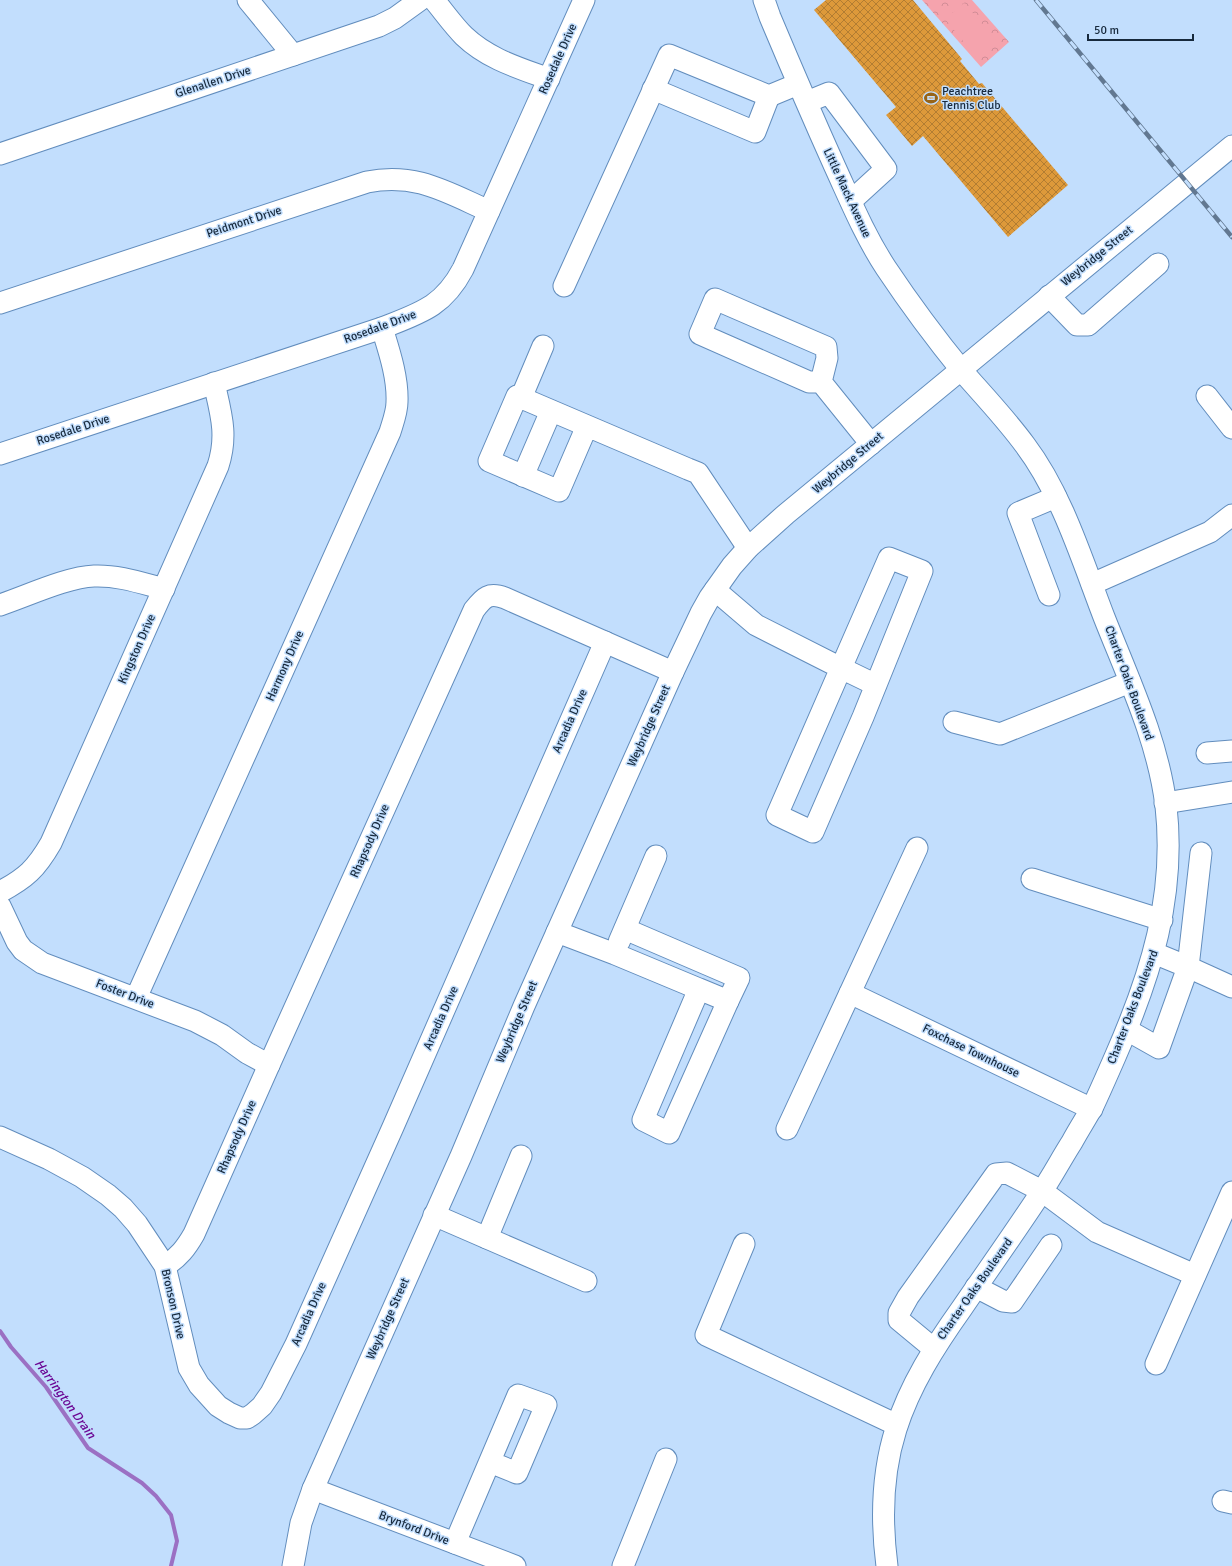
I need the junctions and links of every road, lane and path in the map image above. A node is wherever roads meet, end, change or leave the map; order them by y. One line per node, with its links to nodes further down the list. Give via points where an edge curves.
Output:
1 (248, 0): 6 (street)
2 (420, 0): 6 (street, Glenallen Drive, via 379,26)
3 (434, 0): 7 (street, via 474,45 496,59)
4 (584, 0): 7 (street, Rosedale Drive)
5 (764, 0): 9 (street, Little Mack Avenue)
6 (293, 55): 12 (street, Glenallen Drive)
7 (549, 79): 14 (street, Rosedale Drive)
8 (653, 89): 10 (street, via 669,54); 10 (street, via 755,132); 16 (street)
9 (803, 93): 10 (street); 13 (street, Little Mack Avenue); 13 (street, via 829,93 886,169)
10 (769, 96)
11 (1232, 146): 17 (street, Weybridge Street)
12 (0, 154)
13 (851, 201): 21 (street, Little Mack Avenue, via 867,236 903,293)
14 (489, 211): 18 (street, Peidmont Drive, via 426,184 384,178); 19 (street, Rosedale Drive, via 455,284 439,302)
15 (1158, 264): 17 (street, via 1088,325 1077,325)
16 (564, 286)
17 (1049, 296): 21 (street, Weybridge Street)
18 (0, 303)
19 (382, 328): 23 (street, Rosedale Drive); 65 (street, Harmony Drive, via 397,390 395,416 390,432)
20 (542, 346): 25 (street)
21 (961, 369): 29 (street, Weybridge Street); 32 (street, Charter Oaks Boulevard, via 1025,444 1047,477)
22 (821, 382): 22 (street, via 809,382 700,334 715,299 826,348 827,358); 29 (street)
23 (214, 383): 30 (street, Rosedale Drive); 36 (street, Kingston Drive, via 224,431 222,454)
24 (1207, 396): 28 (street)
25 (521, 398): 26 (street); 31 (street, via 517,396 489,461)
26 (551, 411): 27 (street); 31 (street)
27 (587, 426): 31 (street, via 559,491); 34 (street, via 698,473)
28 (1232, 428)
29 (871, 444): 34 (street, Weybridge Street)
30 (0, 454)
31 (523, 476)
32 (1056, 497): 35 (street, Charter Oaks Boulevard); 38 (street, via 1018,513)
33 (1232, 515): 35 (street, via 1210,532)
34 (748, 548): 37 (street, Weybridge Street)
35 (1092, 584): 43 (street, Charter Oaks Boulevard)
36 (164, 589): 39 (street, via 109,576 82,577); 54 (street, Kingston Drive, via 51,843 28,875)
37 (714, 590): 41 (street, via 756,625); 42 (street, Weybridge Street)
38 (1049, 595)
39 (0, 605)
40 (605, 642): 42 (street, Rhapsody Drive); 68 (street, Rhapsody Drive, via 493,595 482,600 474,610); 85 (street, Arcadia Drive, via 393,1127 296,1344)
41 (841, 668): 44 (street); 44 (street, via 889,558 922,571); 44 (street, via 777,815 813,832)
42 (673, 672): 58 (street, Weybridge Street)
43 (1130, 682): 45 (street, via 1000,734); 49 (street, Charter Oaks Boulevard, via 1160,772)
44 (876, 685)
45 (954, 722)
46 (1232, 751): 47 (street)
47 (1207, 753)
48 (1232, 792): 49 (street)
49 (1165, 803): 56 (street, Charter Oaks Boulevard, via 1168,867)
50 (917, 848): 64 (street)
51 (1201, 853): 61 (street)
52 (656, 856): 57 (street)
53 (1032, 879): 56 (street)
54 (0, 892)
55 (0, 906): 65 (street, Foster Drive, via 17,942 29,955 42,963)
56 (1162, 920): 59 (street, Charter Oaks Boulevard)
57 (624, 929): 60 (street); 66 (street, via 739,978)
58 (557, 932): 60 (street); 75 (street, Weybridge Street)
59 (1154, 953): 61 (street); 67 (street, Charter Oaks Boulevard)
60 (615, 954): 63 (street)
61 (1188, 967): 62 (street); 67 (street, via 1159,1048)
62 (1232, 987)
63 (699, 989): 66 (street); 66 (street, via 643,1120 669,1133)
64 (850, 993): 69 (street, Foxchase Townhouse); 70 (street)
65 (136, 998): 68 (street, Foster Drive, via 195,1021)
66 (728, 1001)
67 (1126, 1030): 69 (street, Charter Oaks Boulevard)
68 (269, 1065): 79 (street, Rhapsody Drive, via 194,1234 185,1250)
69 (1092, 1109): 73 (street, Charter Oaks Boulevard)
70 (787, 1129)
71 (0, 1137): 79 (street, Bronson Drive, via 49,1159 108,1195 137,1224)
72 (521, 1156): 76 (street)
73 (1042, 1191): 80 (street, via 1097,1232); 82 (street, Charter Oaks Boulevard); 83 (street, via 1007,1173 996,1174 908,1297 899,1313 899,1320)
74 (1232, 1192): 80 (street)
75 (434, 1215): 76 (street); 89 (street, Weybridge Street)
76 (487, 1238): 81 (street)
77 (744, 1244): 86 (street, via 706,1335)
78 (1051, 1245): 82 (street, via 1012,1302 1003,1301)
79 (166, 1266): 85 (street, Bronson Drive, via 189,1368 199,1385 218,1406 240,1418 247,1418 253,1414)
80 (1196, 1275): 84 (street)
81 (586, 1281)
82 (976, 1287): 83 (street, Charter Oaks Boulevard)
83 (934, 1349): 86 (street, Charter Oaks Boulevard, via 919,1375)
84 (1156, 1364)
85 (271, 1393)
86 (897, 1425): 94 (street, Charter Oaks Boulevard, via 885,1486 883,1522)
87 (666, 1459): 93 (street)
88 (490, 1462): 90 (street)
89 (313, 1489): 90 (street, Brynford Drive); 91 (street, Weybridge Street, via 301,1523)
90 (455, 1543): 92 (street, Brynford Drive)
91 (293, 1566)
92 (515, 1566)
93 (623, 1566)
94 (886, 1566)

